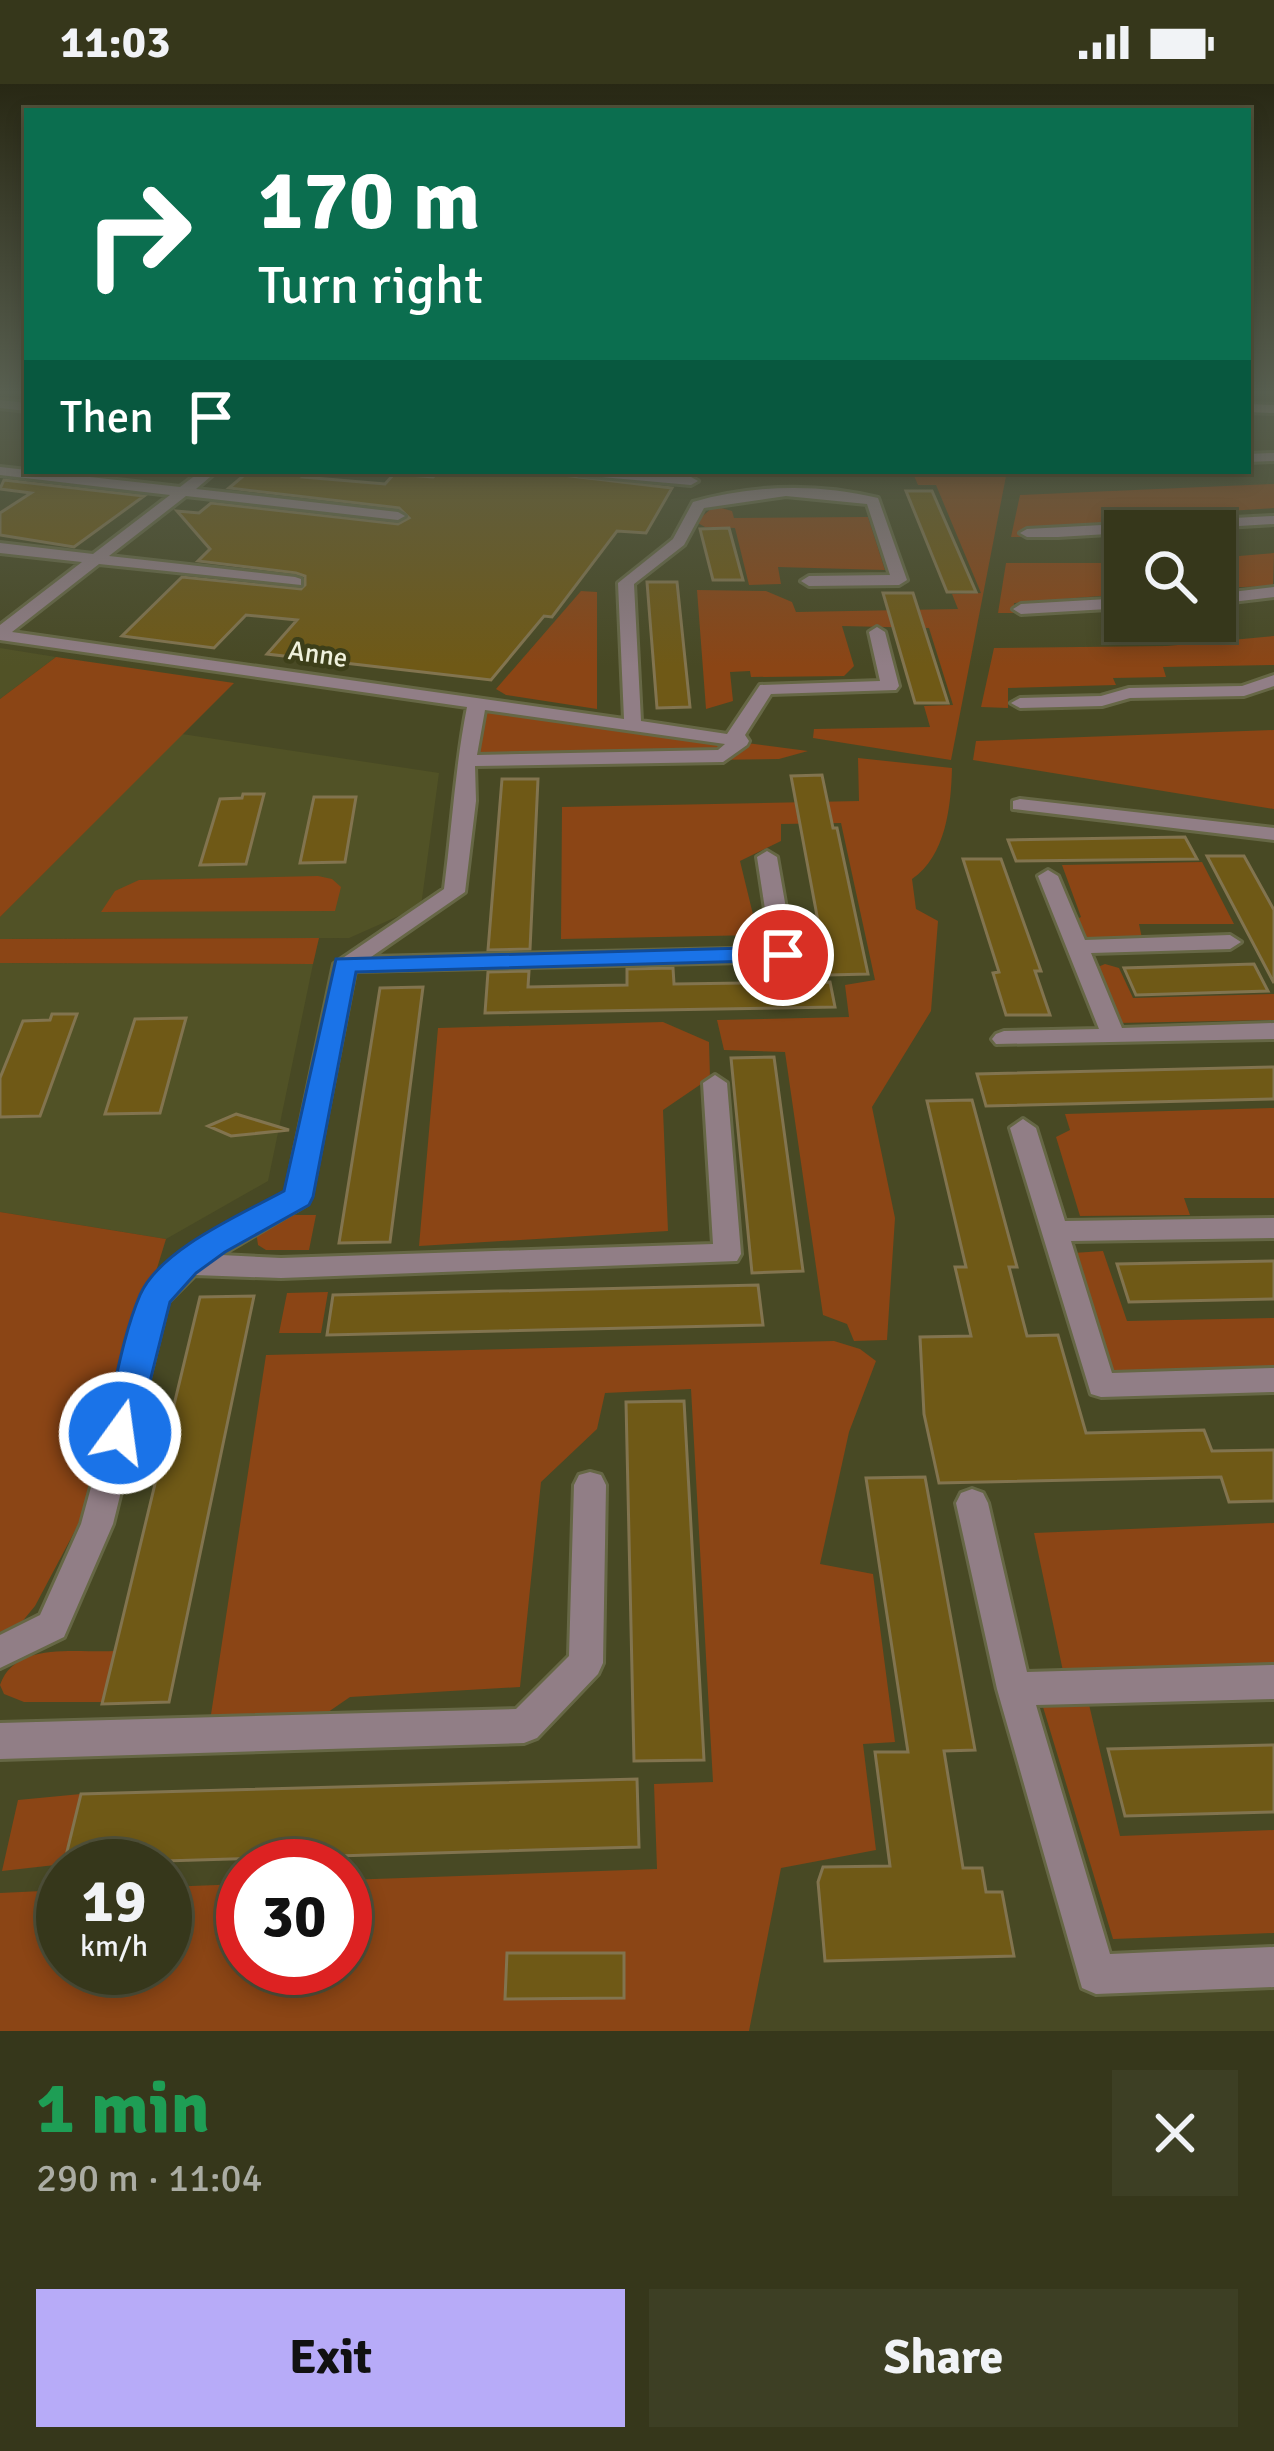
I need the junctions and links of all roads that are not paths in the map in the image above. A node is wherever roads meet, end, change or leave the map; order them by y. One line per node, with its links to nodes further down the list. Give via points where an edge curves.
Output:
1 (117, 485): 4 (street)
2 (192, 485): 4 (street)
3 (840, 485): 5 (street)
4 (181, 493): 6 (street); 10 (street)
5 (849, 493): 11 (street, via 873,501 899,580); 22 (street, via 698,505 679,542 626,584)
6 (398, 516)
7 (1274, 520): 8 (street)
8 (1027, 533)
9 (0, 548): 10 (street)
10 (94, 561): 12 (street); 18 (street)
11 (809, 581)
12 (295, 582)
13 (1274, 592): 14 (street)
14 (1236, 597)
15 (1104, 605): 16 (street)
16 (1021, 609)
17 (877, 632): 23 (street, via 890,686 766,689 735,736)
18 (0, 634): 21 (street, Anne)
19 (1274, 680): 20 (street, via 1244,691)
20 (1020, 703)
21 (477, 704): 22 (street, Anne); 24 (street)
22 (630, 725): 23 (street, Anne)
23 (740, 741): 24 (street, via 723,757)
24 (466, 761): 31 (street, via 454,892)
25 (1019, 805): 26 (street)
26 (1274, 834)
27 (766, 857): 31 (street, via 783,955)
28 (1048, 876): 30 (street)
29 (1230, 942): 30 (street)
30 (1078, 947): 33 (street)
31 (345, 964): 39 (street, via 298,1197)
32 (1274, 1031): 33 (street)
33 (1113, 1034): 34 (street)
34 (1004, 1039)
35 (715, 1083): 39 (street, via 727,1254)
36 (1023, 1128): 38 (street)
37 (1274, 1228): 38 (street)
38 (1054, 1231): 40 (street, via 1101,1385)
39 (185, 1264): 43 (street, via 155,1297 97,1524 52,1626)
40 (1274, 1379)
41 (590, 1485): 46 (street, via 586,1663 524,1726)
42 (972, 1503): 45 (street)
43 (0, 1652)
44 (1274, 1682): 45 (street)
45 (1014, 1689): 47 (street, via 1096,1974)
46 (0, 1741)
47 (1274, 1967)

